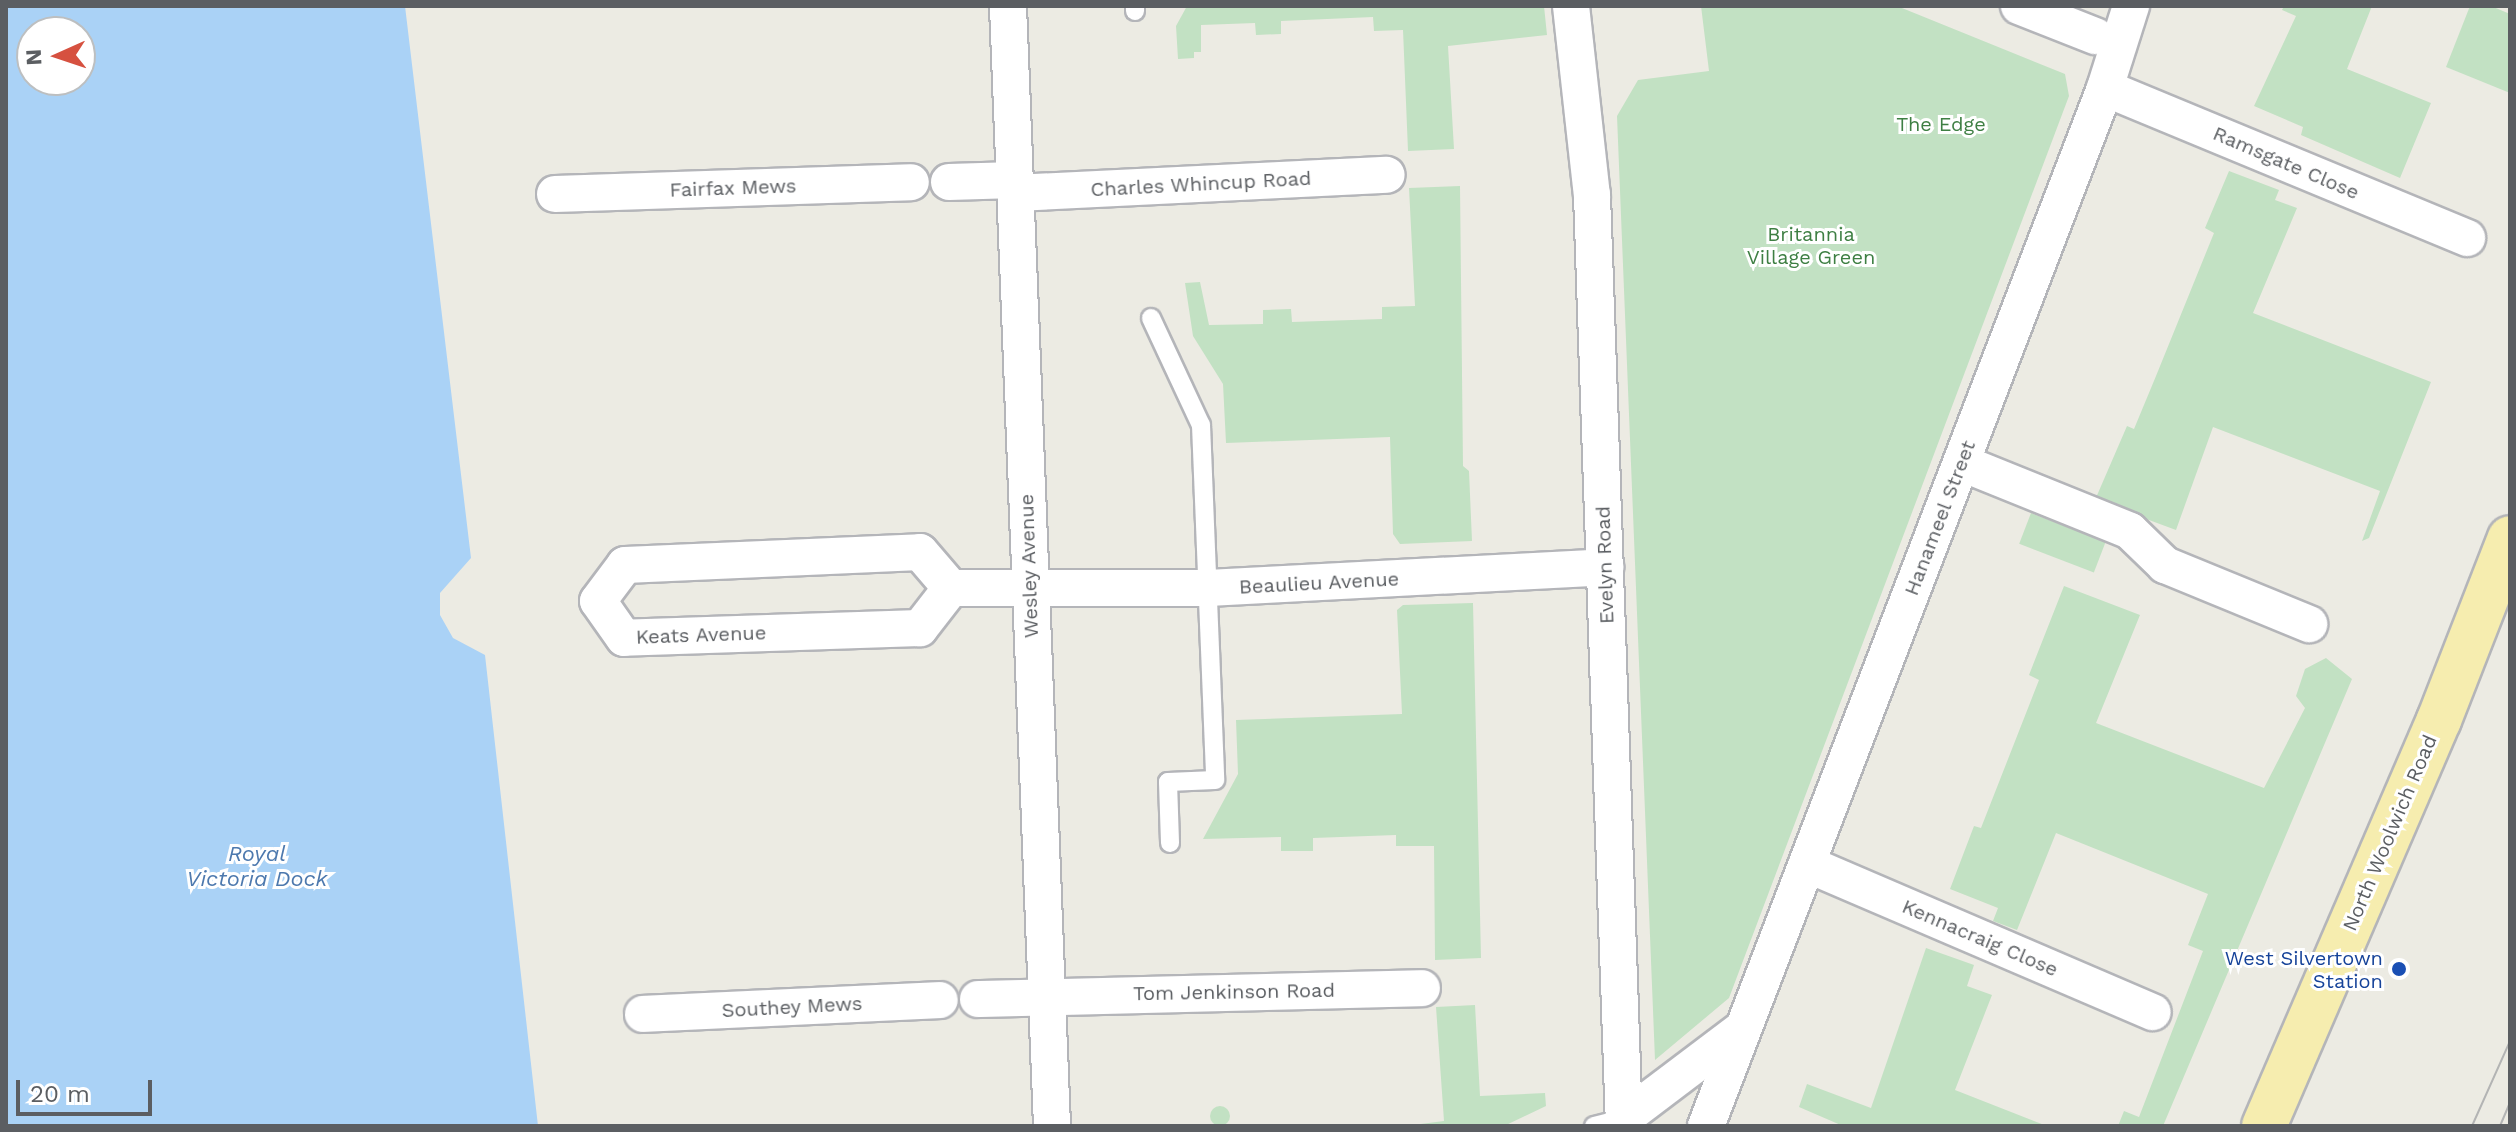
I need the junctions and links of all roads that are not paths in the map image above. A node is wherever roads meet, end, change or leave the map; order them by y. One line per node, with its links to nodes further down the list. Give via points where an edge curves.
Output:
1 (1008, 6): 10 (street, Wesley Avenue)
2 (1571, 6): 16 (street, Evelyn Road, via 1591,164)
3 (2019, 6): 5 (street)
4 (2131, 6): 6 (street, Hanameel Street)
5 (2095, 36)
6 (2105, 88): 12 (street, Ramsgate Close); 14 (street, Hanameel Street)
7 (1387, 175): 10 (street, Charles Whincup Road)
8 (911, 182): 11 (street, Fairfax Mews)
9 (949, 182): 10 (street)
10 (1015, 186): 19 (street, Wesley Avenue)
11 (555, 194)
12 (2467, 238)
13 (1151, 318): 18 (lane, via 1201,425)
14 (1962, 463): 20 (street, via 2130,531 2165,565); 22 (street, Hanameel Street)
15 (2510, 538): 33 (main road, North Woolwich Road, via 2439,720)
16 (1605, 567): 18 (street, Beaulieu Avenue); 30 (street, Evelyn Road)
17 (951, 588): 17 (street, Keats Avenue, via 920,552 625,565 598,601 624,638 920,628); 19 (street)
18 (1208, 588): 19 (street, Beaulieu Avenue); 21 (lane, via 1215,780 1168,782)
19 (1033, 590): 24 (street, Wesley Avenue)
20 (2309, 624)
21 (1170, 843)
22 (1807, 864): 27 (street, Kennacraig Close); 29 (street, Hanameel Street)
23 (1422, 988): 24 (street, Tom Jenkinson Road)
24 (1046, 996): 25 (street); 31 (street, Wesley Avenue)
25 (978, 999)
26 (940, 1000): 28 (street, Southey Mews)
27 (2153, 1012)
28 (643, 1014)
29 (1743, 1028): 30 (street); 32 (street, Hanameel Street)
30 (1614, 1124)
31 (1052, 1126)
32 (1706, 1126)
33 (2264, 1126)

